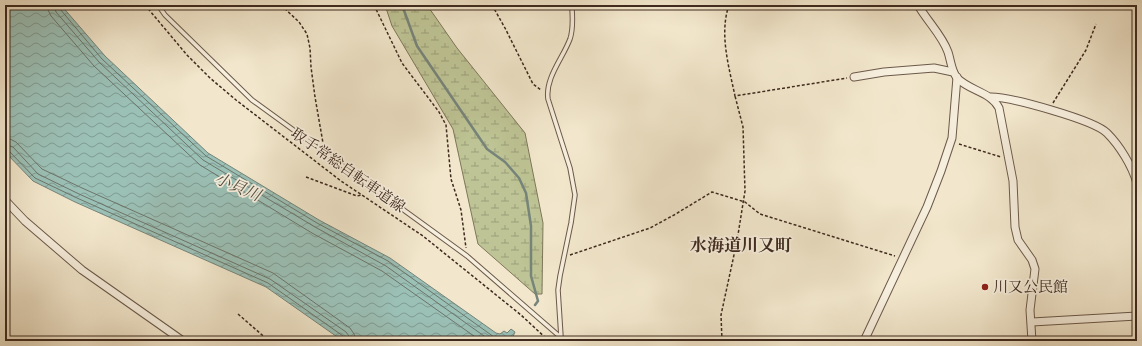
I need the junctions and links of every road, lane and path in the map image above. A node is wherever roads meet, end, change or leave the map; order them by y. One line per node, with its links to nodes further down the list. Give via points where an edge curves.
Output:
1 (145, 5): 21 (path, 取手常総自転車道線, via 210,78 286,140)
2 (158, 5): 24 (lane, via 165,15 252,100)
3 (281, 5): 17 (path, via 299,22 307,34 322,142)
4 (374, 5): 24 (path, via 402,63 446,125 451,179 461,210)
5 (492, 5): 12 (path, via 533,84)
6 (572, 5): 12 (lane, via 573,27 550,80)
7 (729, 5): 13 (path, via 725,47)
8 (918, 5): 10 (street, via 942,40)
9 (1096, 24): 15 (path, via 1086,50)
10 (955, 75): 11 (street, via 934,68); 14 (street, via 970,88); 16 (street, via 955,112)
11 (854, 77): 13 (path)
12 (548, 95): 25 (lane, via 570,168 574,195)
13 (735, 96): 23 (path, via 743,127)
14 (991, 98): 15 (street, via 1000,97); 18 (street, via 999,108)
15 (1048, 109): 20 (street, via 1098,127 1107,133 1128,161)
16 (951, 142): 18 (path); 26 (street, via 927,207)
17 (326, 148)
18 (1009, 159): 29 (street, via 1013,181 1015,227 1018,240 1032,260 1034,269 1030,310)
19 (306, 177): 21 (path, via 357,196)
20 (1137, 183)
21 (363, 194): 33 (path, 取手常総自転車道線, via 423,236 521,314)
22 (5, 200): 31 (street, via 25,221 82,270)
23 (744, 202): 25 (path, via 712,192 650,228); 26 (path, via 760,214); 35 (path, via 721,315)
24 (467, 256): 30 (lane)
25 (564, 257): 30 (lane, via 558,290)
26 (902, 258): 36 (street)
27 (238, 314): 32 (path)
28 (1137, 316): 29 (street)
29 (1032, 322): 37 (street)
30 (561, 336): 34 (lane)
31 (183, 341)
32 (269, 341)
33 (549, 341)
34 (565, 341)
35 (722, 341)
36 (864, 341)
37 (1032, 341)

